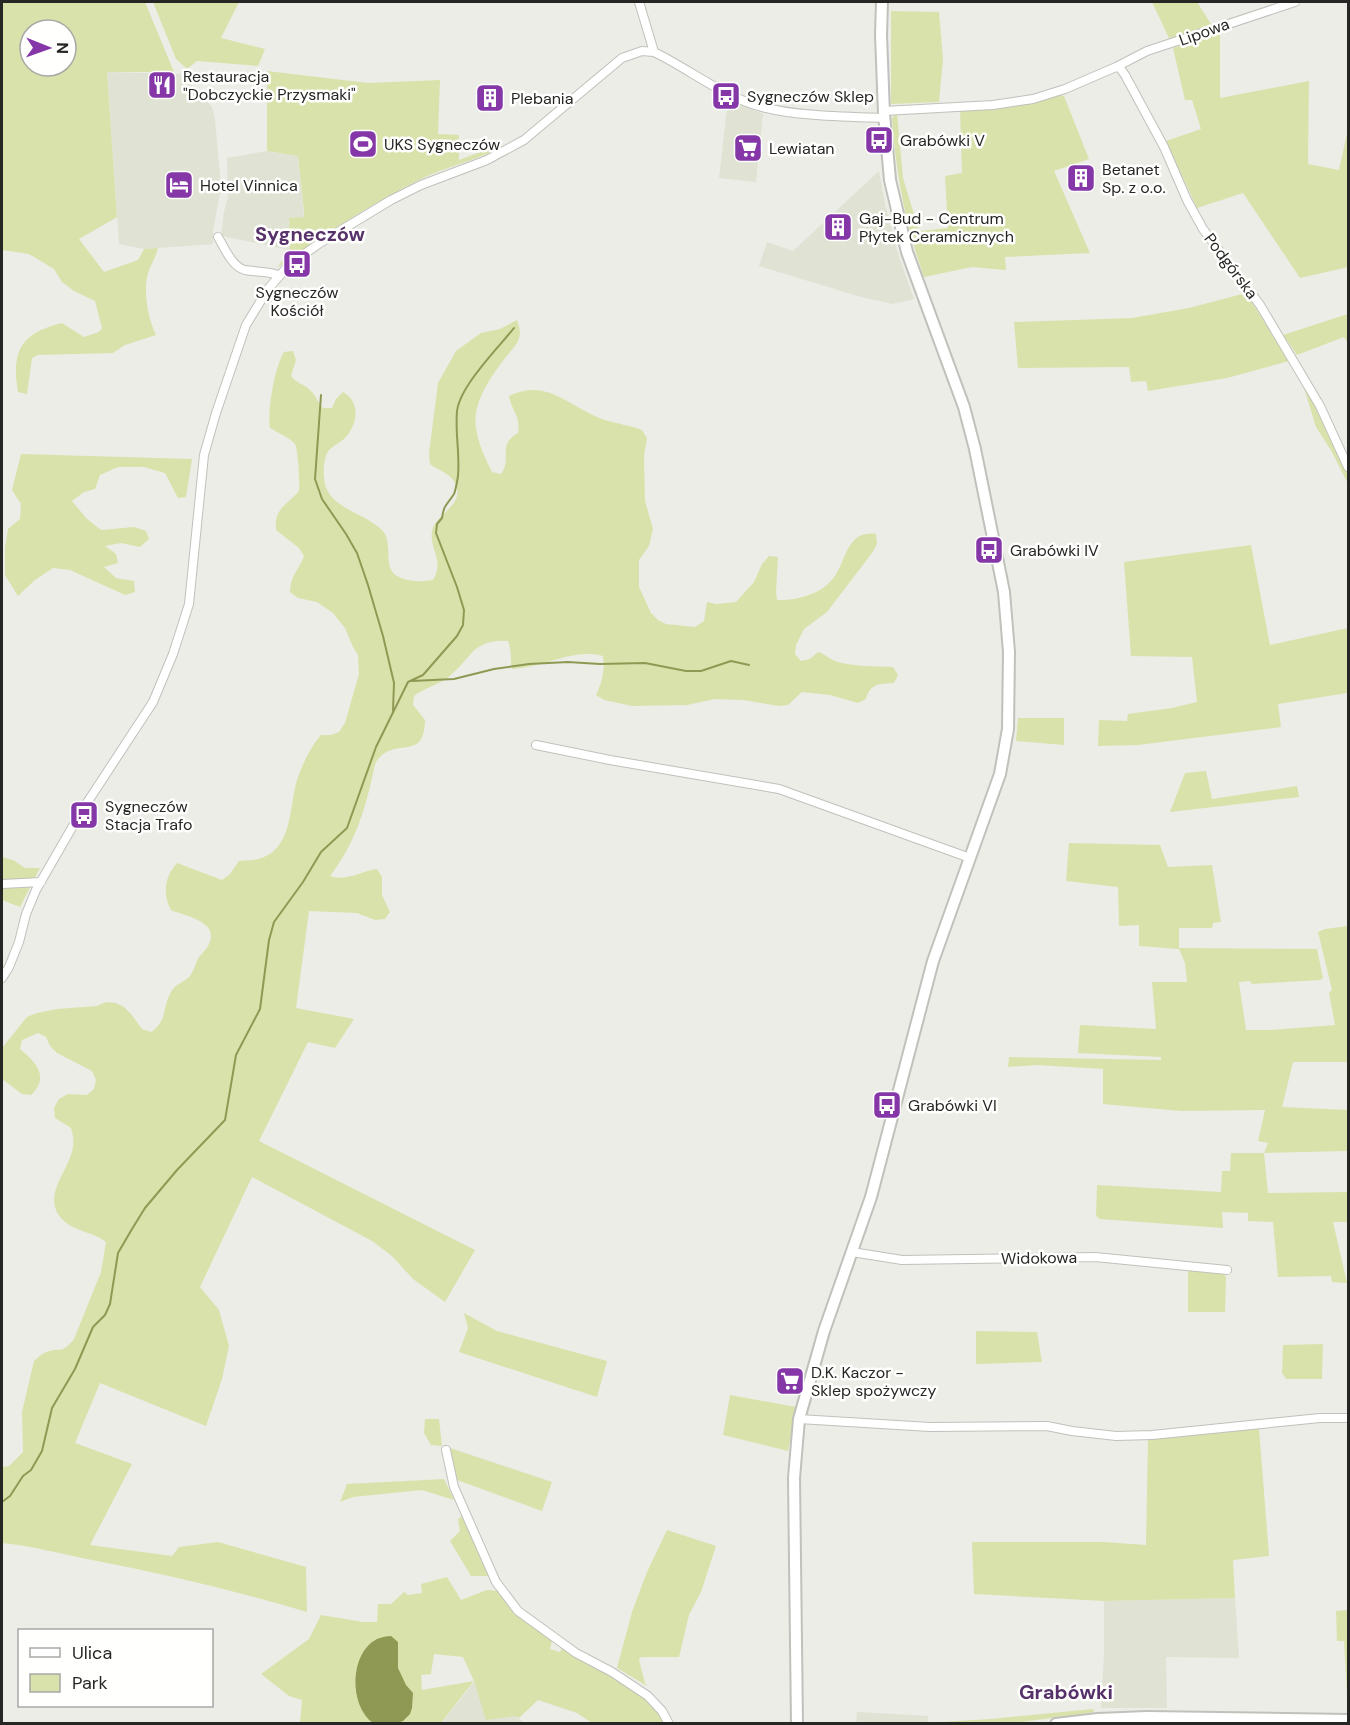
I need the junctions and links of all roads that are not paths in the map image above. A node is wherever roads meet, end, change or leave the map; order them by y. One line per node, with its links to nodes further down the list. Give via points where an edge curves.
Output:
1 (639, 2): 4 (street)
2 (882, 2): 6 (street)
3 (1295, 2): 5 (street, Lipowa, via 1146,51)
4 (654, 52): 6 (street, Lipowa, via 764,108 824,115); 8 (street, via 642,51 622,58 524,140 392,200 320,243)
5 (1116, 67): 6 (street, Lipowa, via 1033,99); 9 (street, Podgórska, via 1125,75 1164,147 1203,229 1260,305 1320,406)
6 (885, 114): 11 (street, via 886,157 900,230 964,407 1006,608 1010,652 1008,734 1000,774)
7 (218, 237): 8 (street, via 242,269)
8 (278, 276): 12 (street, via 246,325 204,455 189,604 173,654 153,702 81,812)
9 (1348, 467)
10 (536, 745): 11 (street, via 779,789)
11 (970, 858): 15 (street, via 933,961 871,1197)
12 (41, 882): 13 (street); 14 (street)
13 (2, 884)
14 (2, 978)
15 (852, 1252): 16 (street, Widokowa, via 902,1260 1095,1257); 18 (street)
16 (1227, 1270)
17 (1348, 1418): 18 (street, via 1116,1436 1047,1426 930,1427)
18 (799, 1419): 22 (street, via 794,1478)
19 (446, 1450): 21 (street, via 454,1487 496,1582 518,1611 576,1653 648,1696)
20 (1348, 1720): 23 (street, via 1127,1717)
21 (669, 1724)
22 (796, 1724)
23 (1056, 1724)

